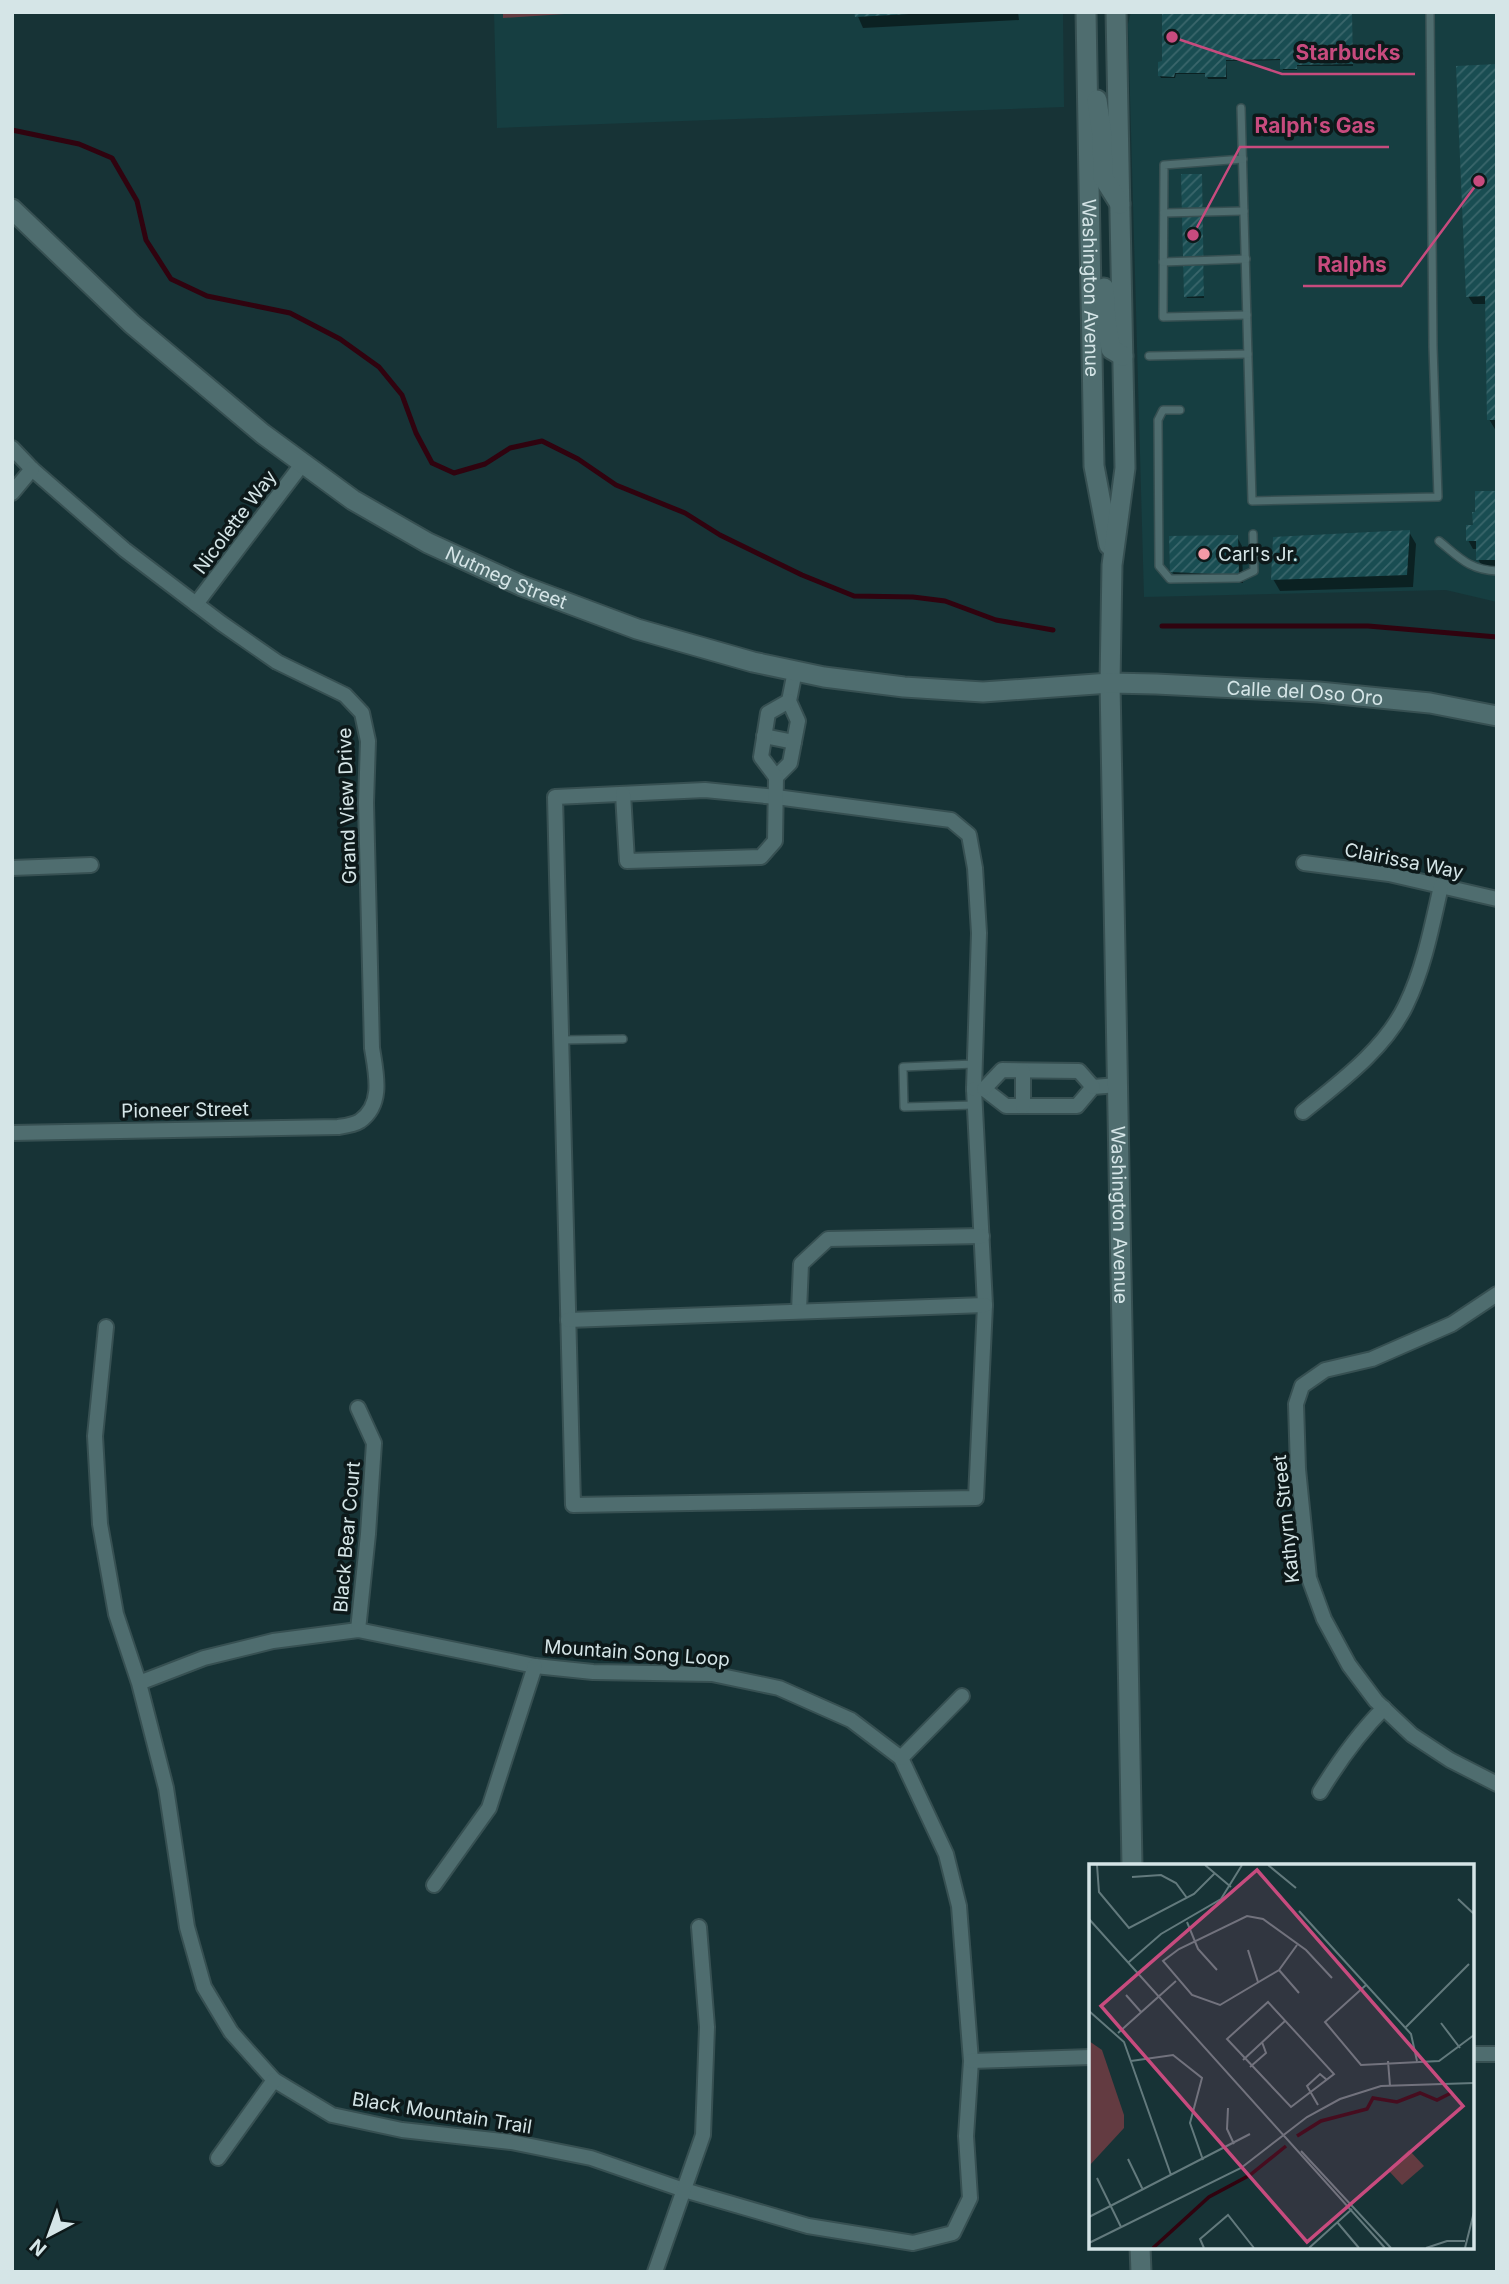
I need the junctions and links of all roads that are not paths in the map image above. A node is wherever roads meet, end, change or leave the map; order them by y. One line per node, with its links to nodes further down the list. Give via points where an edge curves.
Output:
1 (1086, 12): 4 (main road, Washington Avenue)
2 (1116, 12): 7 (main road, Washington Avenue)
3 (1430, 12): 15 (lane, via 1438,497 1252,501)
4 (1087, 80): 7 (main road, via 1098,100 1103,177); 11 (main road, Washington Avenue)
5 (1241, 108): 6 (lane)
6 (1243, 159): 9 (lane); 10 (lane, via 1164,165)
7 (1120, 205): 16 (main road, Washington Avenue)
8 (12, 209): 20 (main road, Nutmeg Street, via 132,324)
9 (1244, 211): 10 (lane); 12 (lane)
10 (1164, 214): 13 (lane)
11 (1090, 223): 16 (main road, via 1103,249 1111,349); 25 (main road, Washington Avenue, via 1094,466)
12 (1246, 259): 13 (lane); 14 (lane)
13 (1163, 262): 14 (lane, via 1163,317)
14 (1247, 315): 15 (lane)
15 (1248, 354): 17 (lane)
16 (1123, 356): 25 (main road, Washington Avenue, via 1125,468)
17 (1149, 356)
18 (1180, 410): 23 (lane, via 1163,410 1158,420 1159,566 1170,579 1239,578 1254,571)
19 (12, 448): 21 (street, Grand View Drive)
20 (303, 463): 27 (street, Nicolette Way); 28 (main road, Nutmeg Street, via 353,500 522,586 637,629)
21 (32, 470): 22 (street); 27 (street, Grand View Drive)
22 (12, 493)
23 (1253, 534)
24 (1439, 541): 26 (lane, via 1472,567)
25 (1112, 565): 29 (main road, Washington Avenue)
26 (1497, 571)
27 (196, 604): 52 (street, Grand View Drive, via 277,662 345,695 362,713 368,741 372,1048 378,1083 374,1106)
28 (795, 671): 29 (main road, Nutmeg Street, via 904,687 983,692); 30 (street)
29 (1110, 683): 31 (main road, Calle del Oso Oro, via 1319,692 1430,703); 46 (main road, Washington Avenue)
30 (789, 701): 32 (street, via 768,713); 33 (street, via 798,721)
31 (1497, 716)
32 (764, 736): 33 (street); 34 (street, via 761,757)
33 (794, 742): 34 (street, via 790,763)
34 (776, 777): 36 (street)
35 (623, 794): 36 (street, via 705,790); 36 (street, via 627,861 761,857 775,841); 43 (street, via 555,797)
36 (776, 797): 44 (street, via 951,820 969,835 979,933)
37 (1304, 863): 40 (street, Clairissa Way)
38 (91, 865): 39 (street)
39 (12, 868)
40 (1441, 886): 41 (street, Clairissa Way); 51 (street, via 1426,950 1406,1006 1381,1042)
41 (1497, 899)
42 (624, 1039): 43 (lane)
43 (561, 1041): 58 (street)
44 (974, 1064): 48 (street); 49 (lane, via 903,1067 904,1107)
45 (1023, 1071): 47 (street, via 1079,1071); 48 (street, via 1002,1070); 50 (street)
46 (1118, 1085): 47 (street); 69 (main road, Washington Avenue)
47 (1093, 1087): 50 (street, via 1077,1106)
48 (979, 1089): 49 (street); 50 (street, via 1006,1106)
49 (975, 1105): 54 (street)
50 (1023, 1106)
51 (1303, 1112)
52 (359, 1122): 53 (street, Pioneer Street, via 338,1127)
53 (12, 1133)
54 (982, 1236): 56 (street); 57 (street, via 828,1239 800,1264)
55 (1497, 1294): 65 (street, Kathyrn Street, via 1452,1324 1372,1359 1325,1370 1302,1386 1296,1404 1309,1578 1349,1665)
56 (985, 1305): 57 (street); 58 (street, via 976,1499 573,1505)
57 (799, 1311): 58 (street)
58 (568, 1320)
59 (106, 1327): 63 (street, Black Mountain Trail, via 95,1436 100,1524 116,1614)
60 (358, 1408): 61 (street, Black Bear Court, via 374,1443)
61 (358, 1630): 62 (street, Mountain Song Loop); 63 (street, Mountain Song Loop, via 273,1640 204,1658)
62 (535, 1666): 66 (street, Mountain Song Loop, via 712,1674 779,1688 851,1720); 70 (street, via 489,1808)
63 (139, 1683): 76 (street, Black Mountain Trail, via 166,1788 187,1927 204,1987 231,2032)
64 (962, 1696): 66 (street)
65 (1384, 1709): 67 (street, Kathyrn Street, via 1412,1735); 68 (street, via 1343,1754)
66 (901, 1758): 75 (street, Mountain Song Loop, via 946,1854 959,1906)
67 (1497, 1784)
68 (1320, 1793)
69 (1132, 1864)
70 (434, 1885)
71 (699, 1927): 79 (street, via 707,2027 703,2135)
72 (1474, 2054): 73 (street)
73 (1497, 2054)
74 (1089, 2057): 75 (street)
75 (971, 2062): 77 (street, Mountain Song Loop)
76 (274, 2080): 78 (street); 79 (street, Black Mountain Trail, via 332,2115 591,2158)
77 (966, 2136): 79 (street, Black Mountain Trail, via 970,2198 965,2210 953,2232 913,2243 808,2226)
78 (218, 2158)
79 (684, 2190): 81 (street)
80 (1140, 2249): 82 (main road)
81 (655, 2272)
82 (1141, 2272)

